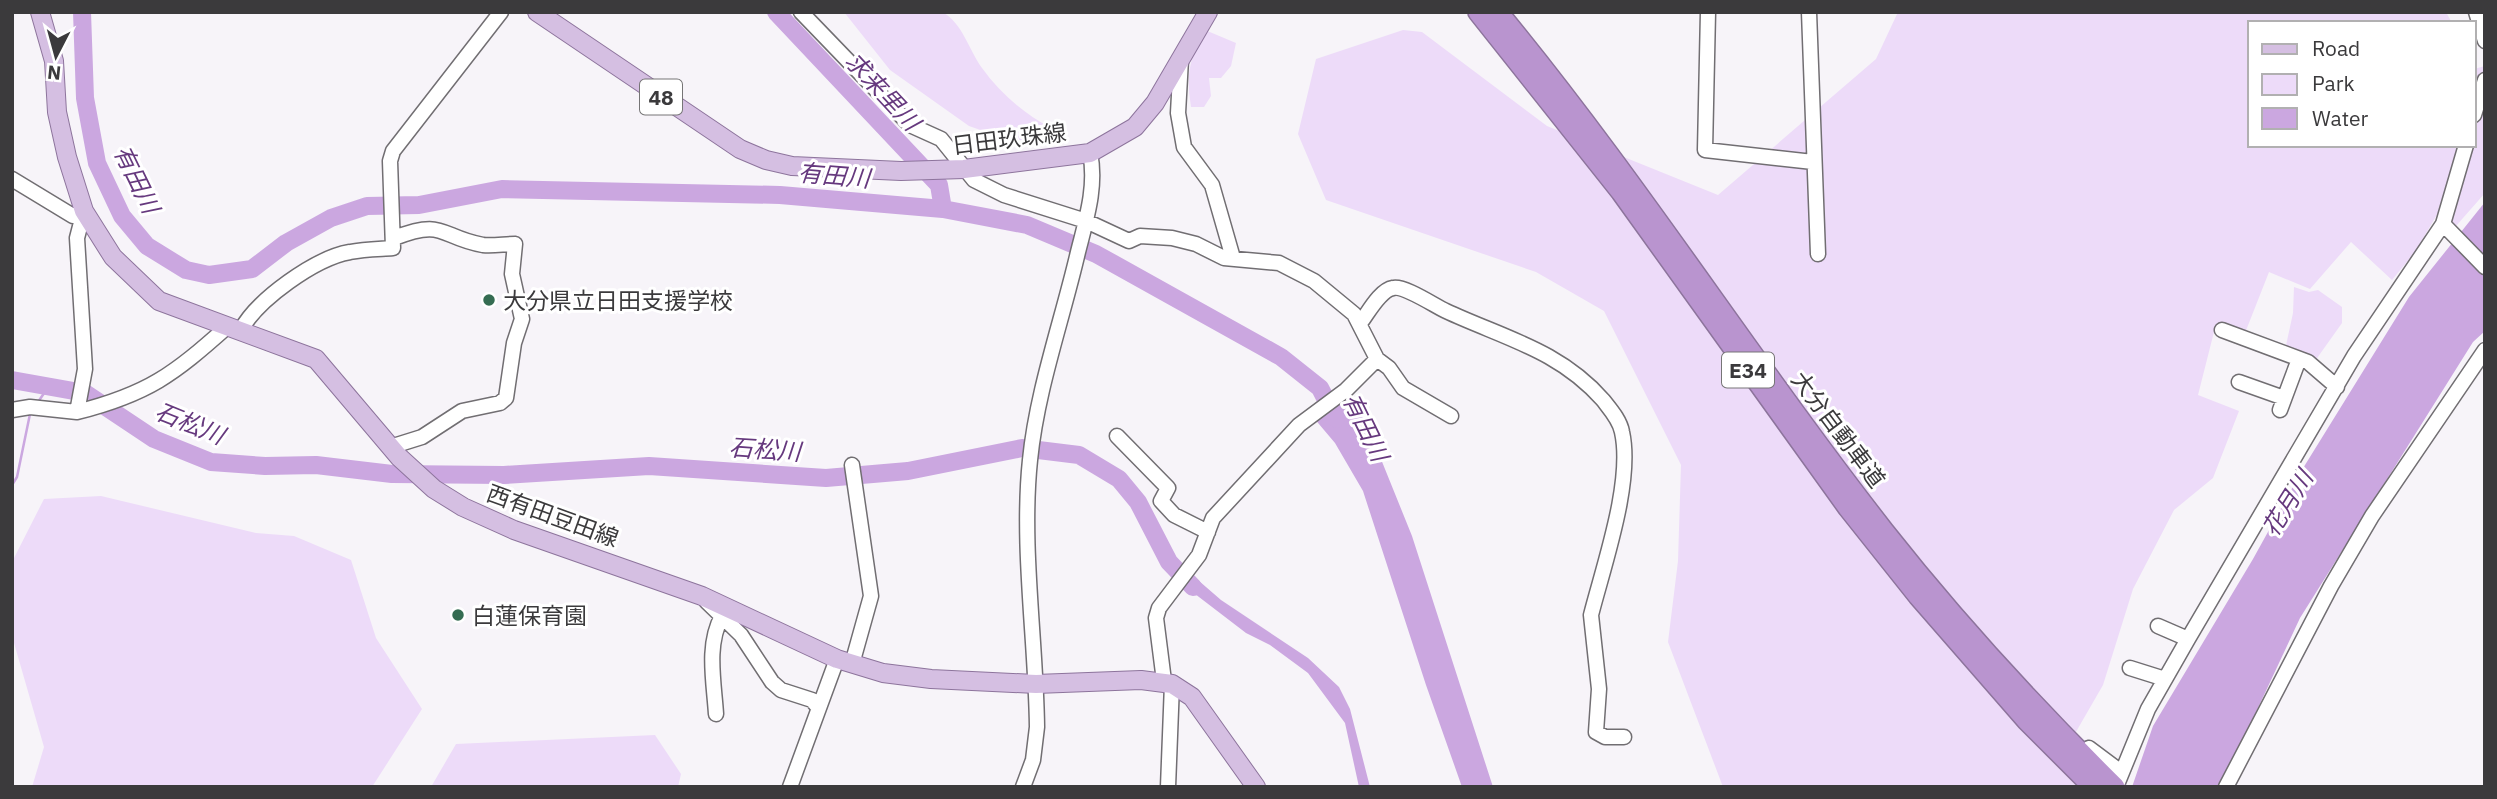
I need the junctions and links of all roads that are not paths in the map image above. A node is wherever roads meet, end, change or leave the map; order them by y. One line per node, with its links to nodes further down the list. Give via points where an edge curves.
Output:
1 (40, 12): 20 (main road, 西有田豆田線, via 54,61 64,146)
2 (501, 12): 23 (street, via 393,152)
3 (537, 12): 18 (main road, 日田玖珠線 / 48, via 730,142 766,160 848,170)
4 (801, 12): 18 (street, via 910,125 941,139)
5 (1208, 12): 12 (main road, 日田玖珠線 / 48)
6 (1478, 12): 52 (highway, 大分自動車道 / E34, via 1621,192 1848,508 1963,651)
7 (1498, 12): 52 (highway, 大分自動車道 / E34, via 1638,192 1884,531)
8 (1708, 12): 17 (street, via 1705,150)
9 (1809, 12): 17 (street)
10 (2476, 12): 11 (street)
11 (2485, 41)
12 (1181, 58): 16 (main road, 日田玖珠線 / 48, via 1135,127); 25 (street, via 1178,113 1184,147 1212,185)
13 (2485, 80): 14 (street)
14 (2476, 109)
15 (2465, 147): 22 (street)
16 (1090, 153): 18 (main road, 日田玖珠線 / 48); 21 (street, via 1094,175)
17 (1813, 162): 24 (street)
18 (964, 169): 21 (street, via 974,180 1003,195)
19 (12, 179): 20 (street, via 74,216)
20 (84, 211): 28 (main road, 西有田豆田線, via 113,257 144,290 159,301); 36 (street, via 77,238 85,369)
21 (1086, 221): 25 (street, via 1129,241 1140,236 1172,238); 50 (street, via 1043,386 1030,461 1027,517)
22 (2443, 224): 26 (street); 34 (street)
23 (394, 232): 28 (street, via 393,248 349,252 317,263); 39 (street, via 422,227 484,245 515,244 512,274 522,319 506,398 462,411)
24 (1818, 254)
25 (1233, 258): 27 (street, via 1279,263 1314,281)
26 (2485, 267)
27 (1361, 322): 31 (street); 54 (street, via 1384,294 1401,288 1553,356 1614,413 1622,429 1625,459 1622,494 1591,615 1591,634 1599,689 1596,733)
28 (235, 328): 36 (street, via 161,381 122,401); 39 (main road, 西有田豆田線, via 316,359)
29 (2222, 330): 32 (street)
30 (2485, 350): 62 (street, via 2330,586)
31 (1377, 359): 37 (street, via 1412,396); 41 (street, via 1346,390 1299,425 1213,518)
32 (2299, 359): 33 (street, via 2282,404); 34 (street)
33 (2239, 382)
34 (2337, 387): 45 (street)
35 (12, 410): 36 (street)
36 (77, 410)
37 (1451, 416)
38 (1117, 436): 41 (street, via 1168,488 1161,501 1174,515)
39 (395, 452): 42 (main road, 西有田豆田線, via 434,489 495,522)
40 (852, 465): 46 (street, via 871,596)
41 (1208, 532): 49 (street, via 1191,567 1156,618)
42 (702, 596): 43 (street); 46 (main road, 西有田豆田線)
43 (722, 616): 51 (street, via 781,690); 53 (street, via 712,642)
44 (2158, 625): 45 (street)
45 (2188, 639): 48 (street)
46 (844, 661): 50 (main road, 西有田豆田線, via 883,673 931,679); 51 (street)
47 (2130, 668): 48 (street)
48 (2165, 679): 56 (street)
49 (1168, 683): 50 (main road, 西有田豆田線); 59 (street); 60 (main road, via 1192,697)
50 (1037, 684): 58 (street, via 1033,760)
51 (817, 706): 57 (street)
52 (2031, 713): 56 (highway, 大分自動車道 / E34); 61 (highway, 大分自動車道 / E34)
53 (716, 714)
54 (1624, 737)
55 (2089, 748): 56 (street)
56 (2117, 782)
57 (790, 787)
58 (1023, 787)
59 (1168, 787)
60 (1256, 787)
61 (2093, 787)
62 (2227, 787)

